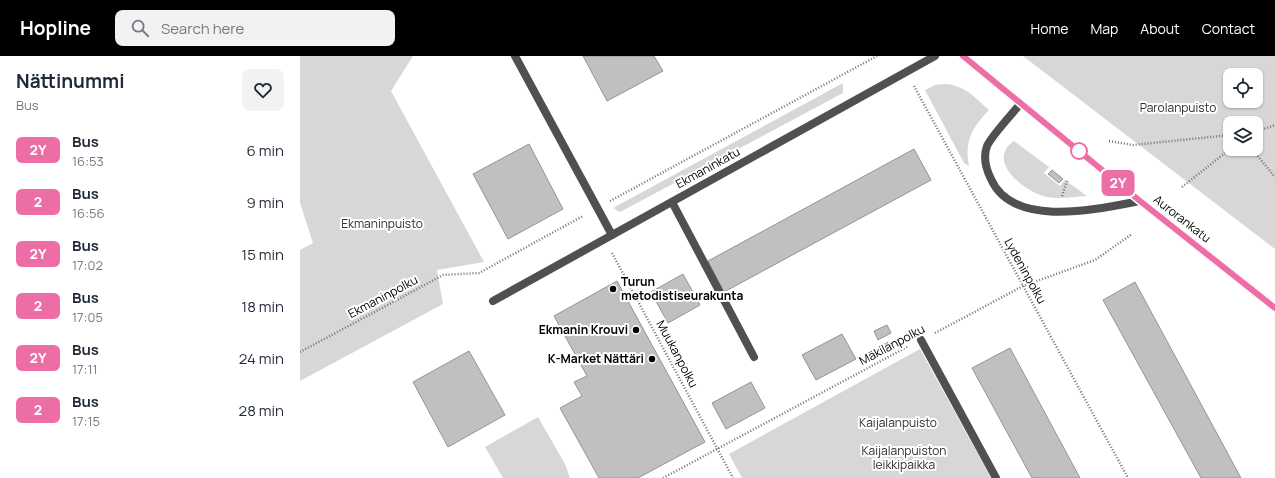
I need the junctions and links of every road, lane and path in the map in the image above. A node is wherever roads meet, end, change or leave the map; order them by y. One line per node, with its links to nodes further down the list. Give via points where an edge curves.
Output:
1 (515, 56): 17 (street)
2 (877, 56): 17 (path)
3 (935, 56): 5 (street, Ekmaninkatu)
4 (963, 56): 6 (street, Aurorankatu)
5 (904, 73): 16 (street, Ekmaninkatu); 21 (path, Lydeninpolku, via 916,90)
6 (1021, 103): 15 (street, Aurorankatu); 15 (street, via 990,142 985,154 986,167 993,184 1007,199 1025,207 1070,212)
7 (1275, 125): 8 (path)
8 (1263, 129)
9 (1223, 136): 10 (path, via 1133,145)
10 (1108, 142)
11 (1223, 154): 14 (path)
12 (1258, 156): 13 (path)
13 (1275, 177)
14 (1182, 187)
15 (1140, 201): 23 (street, Aurorankatu)
16 (672, 202): 19 (street, Ekmaninkatu); 26 (street)
17 (598, 208): 19 (street); 25 (path, Ekmaninpolku, via 479,273 443,274)
18 (1132, 234): 21 (path, Mäkilänpolku, via 1096,260)
19 (612, 235): 20 (street, Ekmaninkatu)
20 (604, 240): 22 (street, Ekmaninkatu); 27 (path, Muukanpolku)
21 (1023, 286): 24 (path, Mäkilänpolku); 31 (path, Lydeninpolku)
22 (493, 301)
23 (1275, 308)
24 (921, 340): 27 (path, Mäkilänpolku); 30 (street)
25 (300, 352)
26 (754, 357)
27 (718, 449): 28 (path, Mäkilänpolku); 29 (path, Muukanpolku)
28 (663, 478)
29 (733, 478)
30 (996, 478)
31 (1128, 478)

